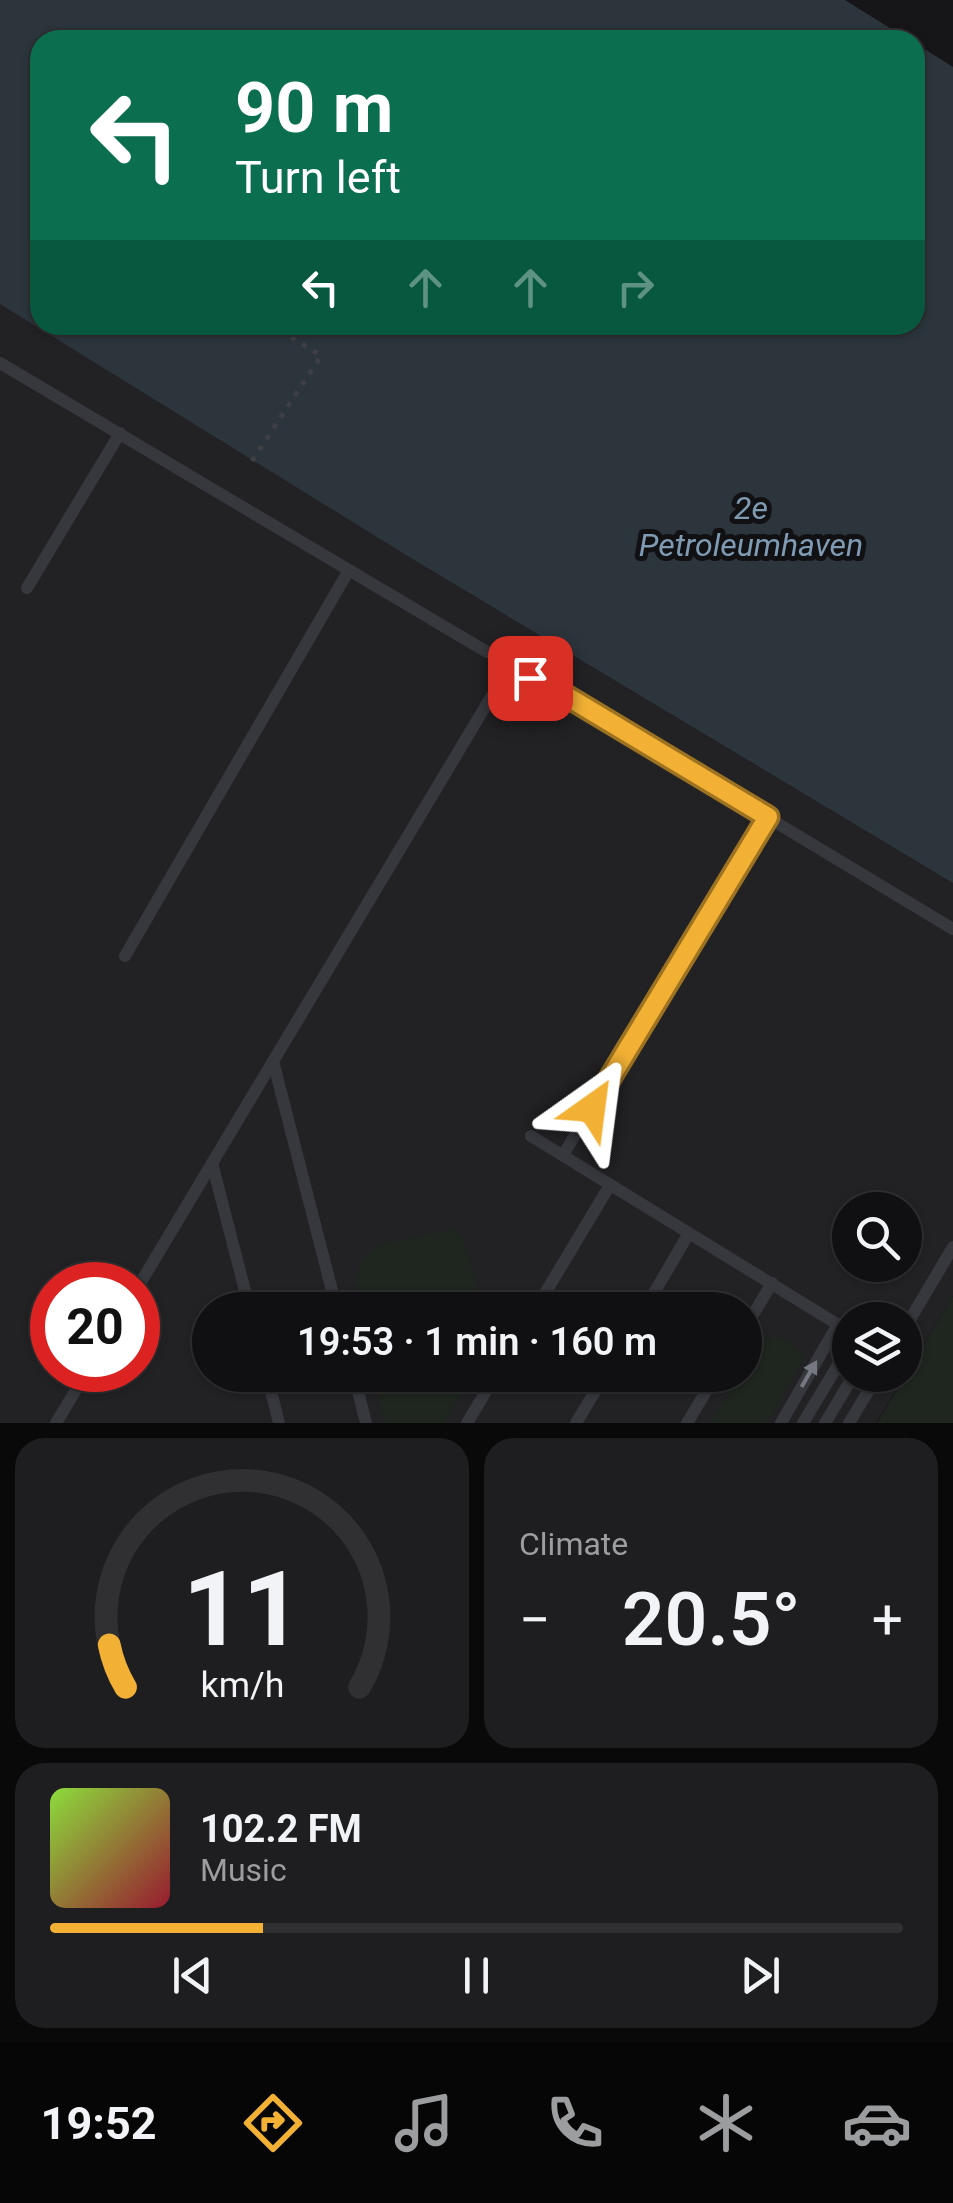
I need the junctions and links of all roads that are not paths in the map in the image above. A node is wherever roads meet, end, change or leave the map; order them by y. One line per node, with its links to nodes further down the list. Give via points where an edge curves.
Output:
1 (0, 363): 2 (lane)
2 (120, 433): 3 (lane); 4 (lane)
3 (349, 570): 5 (lane); 8 (lane)
4 (26, 588)
5 (486, 652)
6 (768, 817): 7 (lane); 9 (lane, via 543,682 516,680 491,697); 11 (lane)
7 (953, 929)
8 (124, 956)
9 (273, 1061): 12 (lane); 19 (lane)
10 (531, 1136): 11 (lane)
11 (563, 1155): 13 (lane)
12 (212, 1163): 16 (lane); 18 (lane)
13 (610, 1184): 14 (lane); 20 (lane)
14 (690, 1233): 17 (lane); 21 (lane)
15 (953, 1246): 23 (lane)
16 (153, 1262)
17 (772, 1284): 22 (lane); 24 (lane)
18 (245, 1292)
19 (332, 1292)
20 (546, 1292)
21 (655, 1292)
22 (762, 1300)
23 (920, 1302)
24 (832, 1321)
25 (832, 1346): 41 (lane, one-way to 25)
26 (832, 1376): 42 (lane)
27 (75, 1392): 35 (lane)
28 (271, 1392): 36 (lane)
29 (358, 1392): 37 (lane)
30 (486, 1392): 38 (lane)
31 (595, 1392): 39 (lane)
32 (706, 1392): 40 (lane)
33 (844, 1392): 43 (lane)
34 (868, 1392): 44 (lane)
35 (56, 1423)
36 (279, 1423)
37 (366, 1423)
38 (467, 1423)
39 (576, 1423)
40 (687, 1423)
41 (781, 1423)
42 (804, 1423)
43 (826, 1423)
44 (850, 1423)

